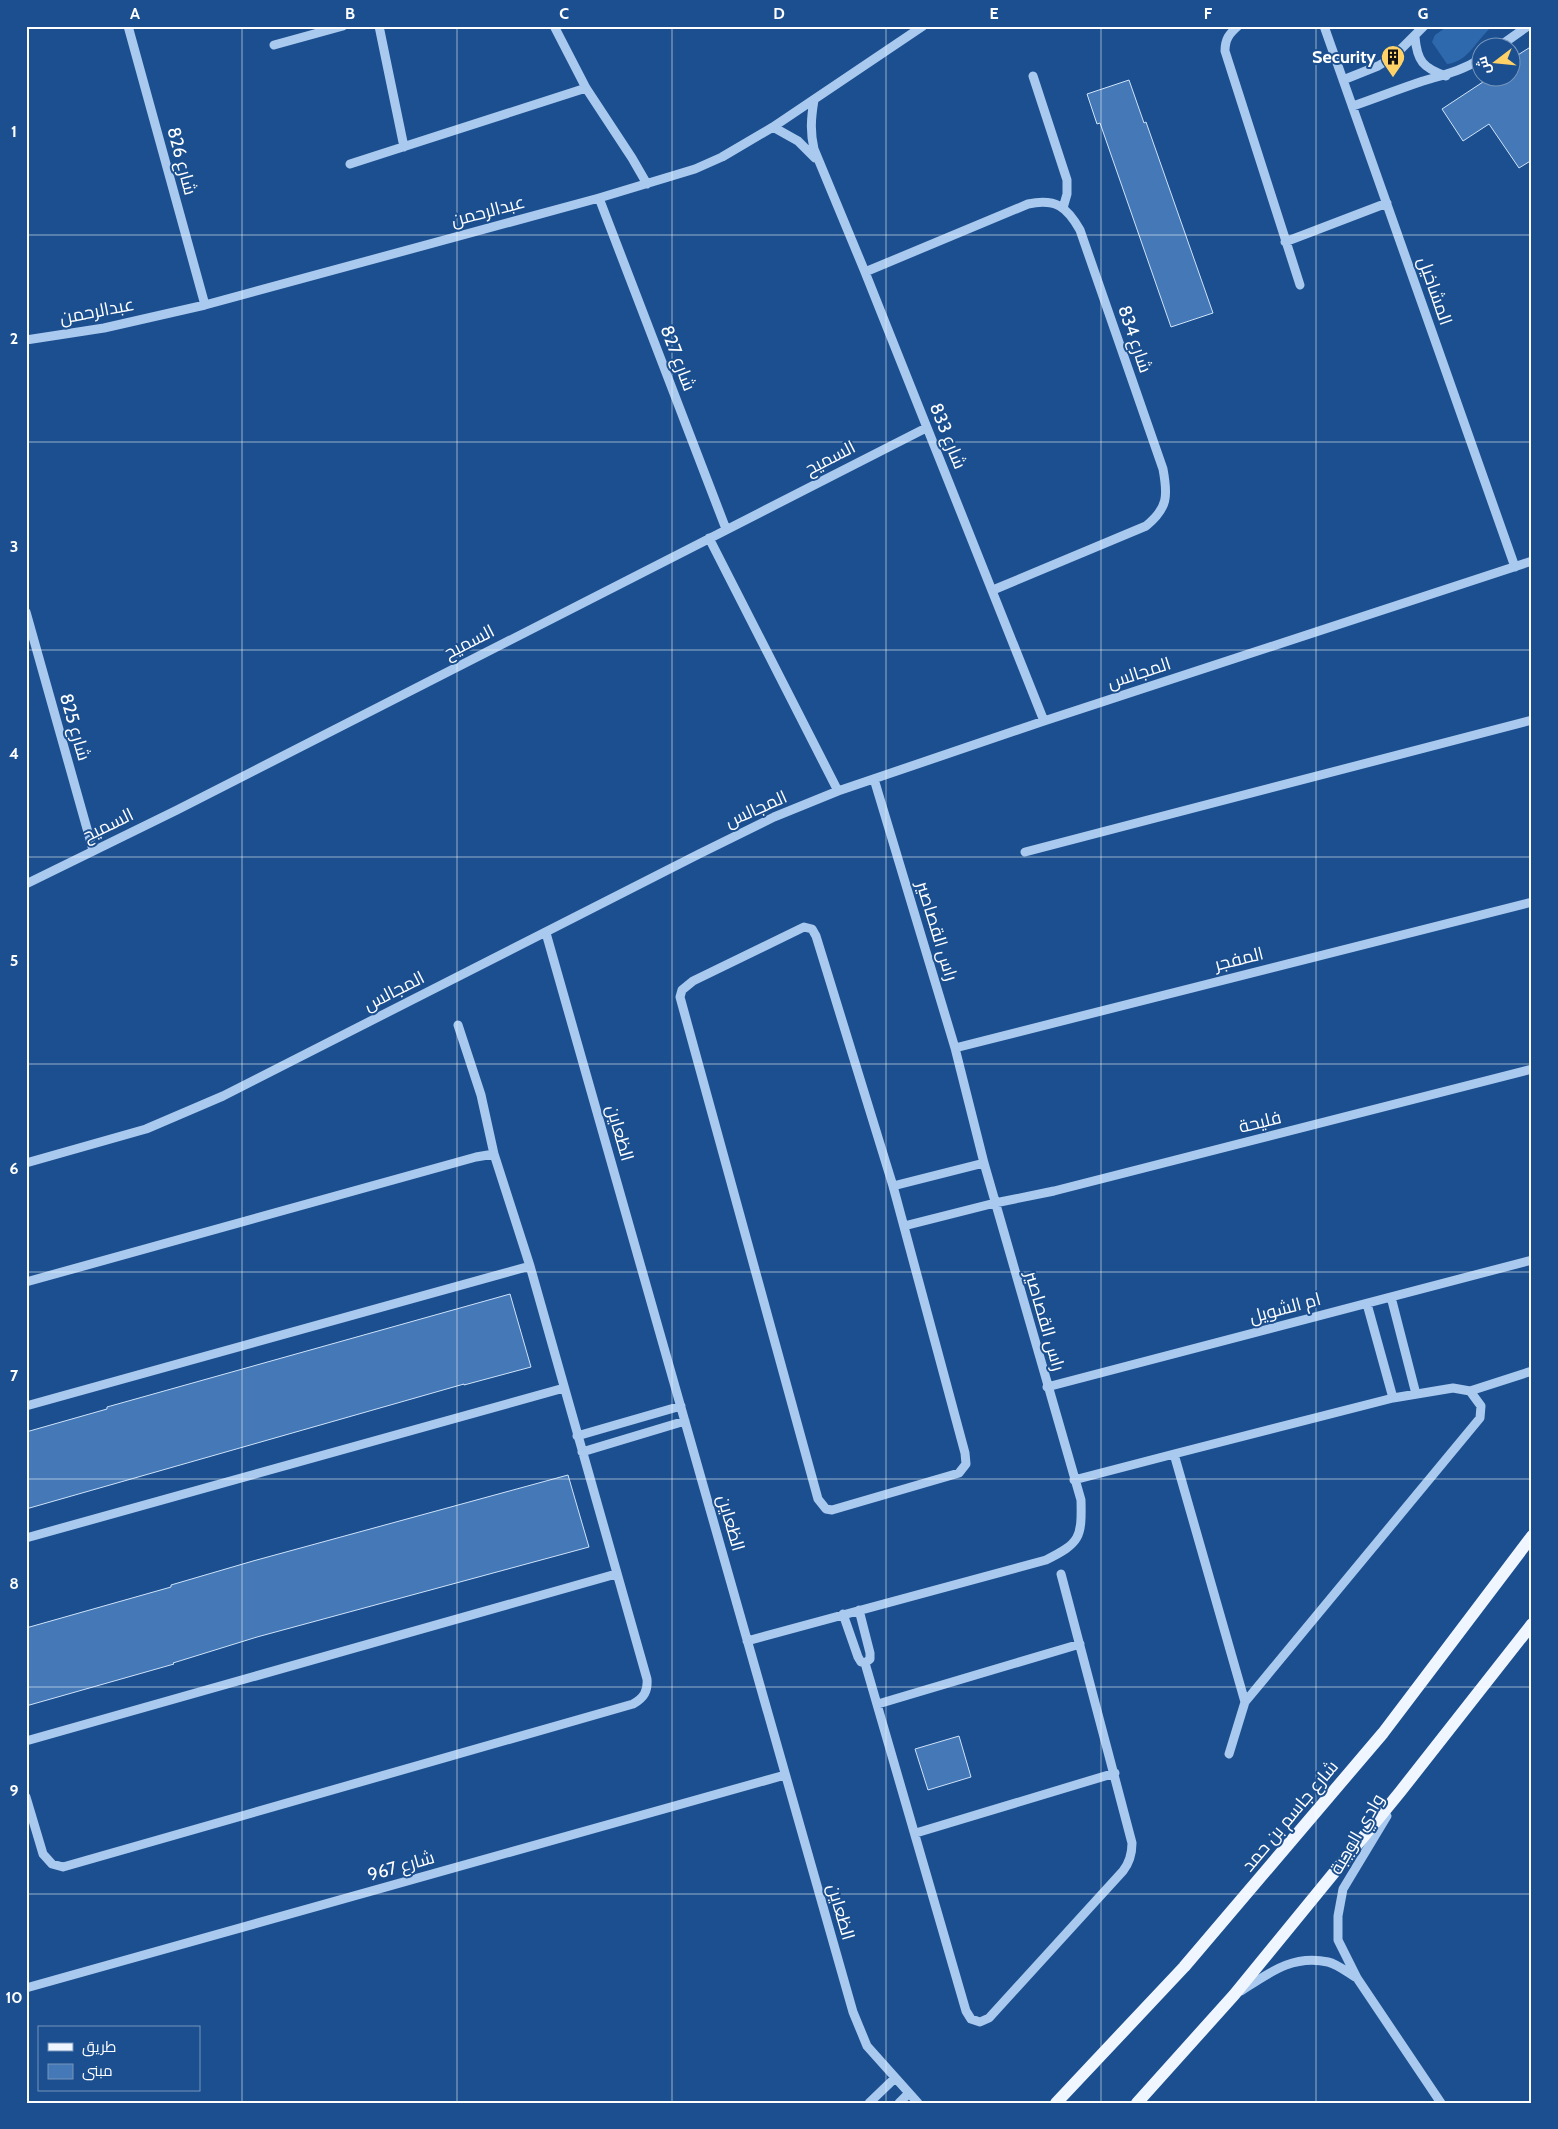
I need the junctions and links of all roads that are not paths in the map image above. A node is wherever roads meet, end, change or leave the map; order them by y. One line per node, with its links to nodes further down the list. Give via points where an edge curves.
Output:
1 (128, 26): 31 (street, شارع 826)
2 (343, 26): 12 (street)
3 (379, 26): 21 (street)
4 (554, 26): 17 (street)
5 (922, 26): 18 (street, عبدالرحمن)
6 (1238, 26): 28 (street, via 1225,41 1225,51)
7 (1324, 26): 16 (street, المشاخيل)
8 (1424, 26): 10 (street)
9 (1528, 26): 11 (street)
10 (1415, 38): 15 (street, via 1419,58 1424,65); 16 (street, via 1378,66)
11 (1511, 38)
12 (274, 45)
13 (1470, 65): 15 (street)
14 (1033, 76): 27 (street, via 1067,180)
15 (1446, 76): 19 (street)
16 (1343, 80): 19 (street, المشاخيل)
17 (586, 88): 21 (street); 24 (street)
18 (814, 100): 20 (street, عبدالرحمن); 23 (street, شارع 833, via 810,133)
19 (1353, 106): 26 (street, المشاخيل)
20 (773, 127): 23 (street, شارع 833, via 798,141); 24 (street, عبدالرحمن, via 695,169)
21 (404, 146): 22 (street)
22 (350, 164)
23 (820, 164): 29 (street, شارع 833)
24 (647, 184): 25 (street, عبدالرحمن)
25 (600, 198): 31 (street, عبدالرحمن); 34 (street, شارع 827)
26 (1387, 203): 28 (street); 37 (street, المشاخيل)
27 (1063, 208): 29 (street, via 1051,202 1028,204); 38 (street, شارع 834, via 1080,230 1160,460 1166,486 1164,504 1159,516 1146,526)
28 (1285, 242): 30 (street)
29 (865, 272): 33 (street, شارع 833)
30 (1300, 285)
31 (205, 305): 32 (street, عبدالرحمن, via 104,328)
32 (26, 340)
33 (926, 428): 34 (street, السميح); 38 (street, شارع 833)
34 (726, 529): 35 (street, السميح)
35 (709, 538): 43 (street); 44 (street, السميح)
36 (1532, 561): 37 (street, المجالس)
37 (1515, 567): 41 (street, المجالس)
38 (992, 590): 41 (street, شارع 833)
39 (26, 612): 44 (street, شارع 825)
40 (1532, 720): 45 (street)
41 (1044, 721): 42 (street, المجالس)
42 (874, 779): 43 (street, المجالس); 50 (street, راس القصاصير)
43 (838, 791): 48 (street, المجالس, via 714,846)
44 (93, 850): 46 (street, السميح)
45 (1025, 852)
46 (26, 884)
47 (1532, 902): 50 (street, المفجر)
48 (546, 933): 53 (street, المجالس, via 179,1116 146,1129); 70 (street, الظعاين)
49 (458, 1025): 52 (street, via 481,1095)
50 (955, 1048): 54 (street, راس القصاصير)
51 (1532, 1070): 56 (street, فليحة, via 1063,1189)
52 (494, 1154): 59 (street); 60 (street)
53 (26, 1163)
54 (984, 1163): 55 (street); 56 (street, راس القصاصير)
55 (893, 1186): 57 (street); 57 (street, via 812,929 799,928 686,986 680,997 681,1005 818,1499 826,1509 839,1509 959,1473 966,1464)
56 (996, 1203): 57 (street, فليحة); 64 (street, راس القصاصير)
57 (904, 1226)
58 (1532, 1260): 61 (street, ام الشويل)
59 (530, 1266): 65 (street); 69 (street)
60 (26, 1282)
61 (1390, 1297): 62 (street, ام الشويل); 67 (street)
62 (1367, 1304): 64 (street, ام الشويل); 68 (street)
63 (1532, 1371): 66 (street)
64 (1047, 1387): 75 (street, راس القصاصير)
65 (564, 1388): 72 (street); 77 (street)
66 (1470, 1391): 67 (street, via 1453,1388); 86 (street, via 1481,1406 1480,1418)
67 (1416, 1394): 68 (street)
68 (1393, 1398): 74 (street)
69 (26, 1406)
70 (681, 1406): 71 (street, الظعاين); 72 (street)
71 (685, 1421): 73 (street); 83 (street, الظعاين)
72 (578, 1436): 73 (street)
73 (582, 1452): 78 (street)
74 (1174, 1454): 75 (street); 86 (street)
75 (1074, 1480): 80 (street, راس القصاصير, via 1081,1500 1081,1522 1070,1548 1046,1560)
76 (1532, 1536): 103 (main road, شارع جاسم بن حمد, via 1383,1733 1184,1967)
77 (26, 1538)
78 (616, 1574): 88 (street); 93 (street, via 647,1679 645,1695 633,1704 63,1867 52,1864 43,1854)
79 (1060, 1574): 84 (street)
80 (859, 1610): 81 (street, راس القصاصير); 85 (street, via 870,1653)
81 (844, 1614): 83 (street, راس القصاصير); 85 (street, via 858,1658)
82 (1532, 1624): 92 (main road)
83 (747, 1641): 91 (street, الظعاين)
84 (1080, 1644): 87 (street); 90 (street)
85 (866, 1663): 87 (street)
86 (1245, 1702): 89 (street)
87 (878, 1704): 94 (street)
88 (26, 1741)
89 (1229, 1754)
90 (1115, 1773): 94 (street); 94 (street, via 1132,1843 1128,1865 989,2018 980,2022 972,2019 966,2011)
91 (785, 1775): 96 (street, شارع 967); 98 (street, الظعاين, via 853,2012 866,2046)
92 (1400, 1792): 95 (street, وادي الوجبة, via 1343,1889 1338,1940); 97 (main road)
93 (26, 1797)
94 (916, 1833)
95 (1357, 1978): 97 (street, وادي الوجبة, via 1330,1962 1301,1959 1278,1968); 105 (street, وادي الوجبة)
96 (26, 1988)
97 (1234, 1995): 104 (main road)
98 (895, 2078): 99 (street, الظعاين); 100 (street)
99 (909, 2093): 101 (street); 102 (street, الظعاين)
100 (869, 2103)
101 (898, 2103)
102 (918, 2103)
103 (1056, 2103)
104 (1137, 2103)
105 (1441, 2103)

